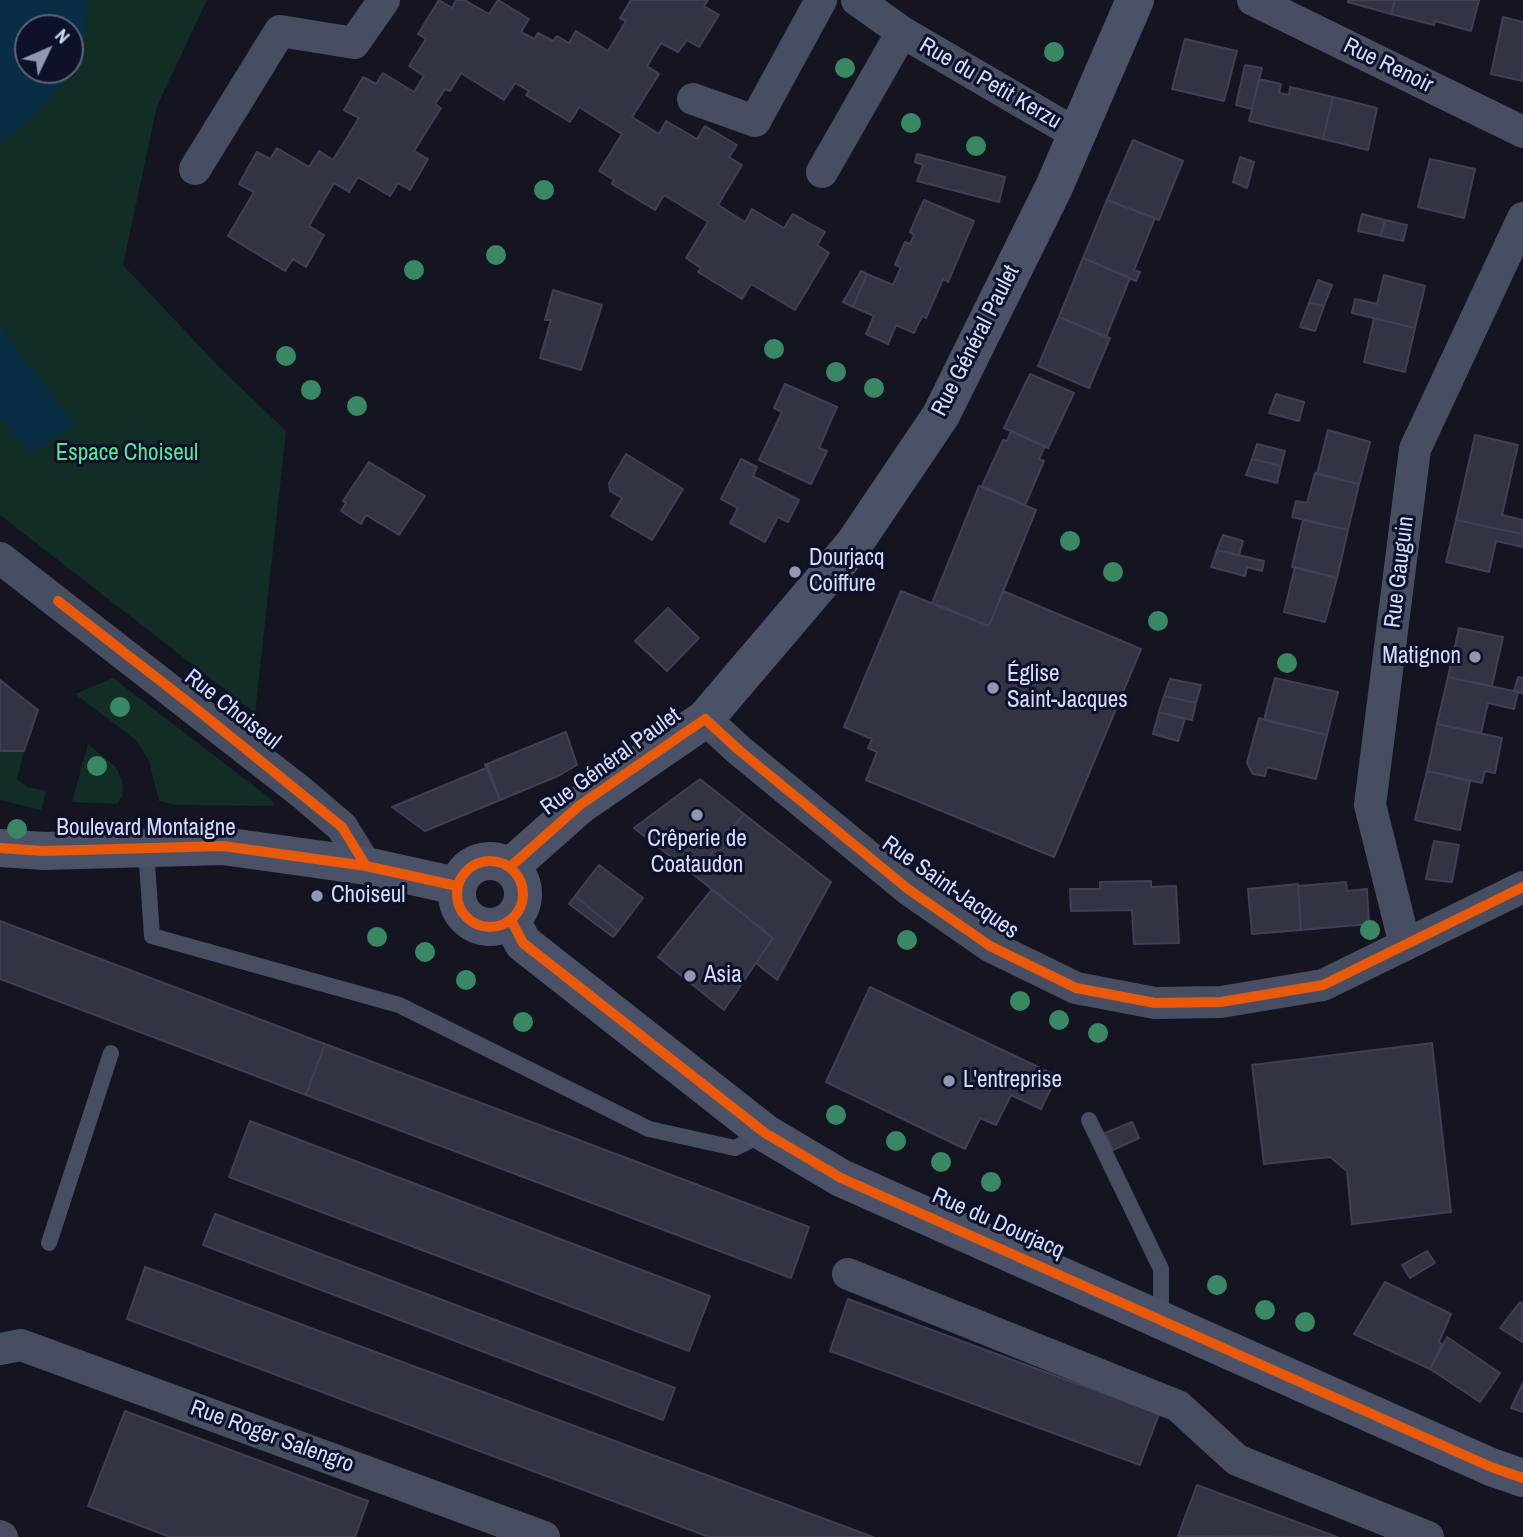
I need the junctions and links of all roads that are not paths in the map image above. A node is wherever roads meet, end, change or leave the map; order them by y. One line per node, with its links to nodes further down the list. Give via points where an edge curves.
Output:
1 (384, 0): 10 (street, via 355,43 280,31)
2 (821, 0): 7 (street, via 755,121)
3 (857, 0): 6 (street, Rue du Petit Kerzu)
4 (1135, 0): 9 (main road, Rue Général Paulet)
5 (1253, 0): 8 (street, Rue Renoir)
6 (902, 33): 9 (street, Rue du Petit Kerzu); 11 (street, Rue du Petit Kerzu)
7 (693, 99)
8 (1523, 132)
9 (1078, 135): 14 (main road, Rue Général Paulet, via 941,415 854,544)
10 (195, 169)
11 (822, 172)
12 (1523, 218): 22 (street, Rue Gauguin, via 1415,449 1370,805)
13 (0, 558): 17 (street, Rue Choiseul, via 342,827)
14 (705, 719): 18 (main road, Rue Général Paulet, via 580,805); 22 (street, Rue Saint-Jacques, via 908,889 990,946 1076,988 1155,1003 1221,1002 1323,985)
15 (0, 848): 16 (main road, Boulevard Montaigne)
16 (146, 849): 17 (main road, Boulevard Montaigne, via 223,846); 25 (lane, via 150,944 399,1005 649,1129 735,1148)
17 (366, 866): 19 (main road, Boulevard Montaigne)
18 (510, 867): 19 (main road, via 495,861 479,862 465,871); 21 (main road, via 522,883 522,904)
19 (457, 886): 21 (main road, via 462,913 472,922 499,927)
20 (1523, 887): 22 (street, Rue Saint-Jacques)
21 (511, 920): 25 (main road, Rue du Dourjacq, via 523,943)
22 (1405, 945)
23 (111, 1053): 26 (lane)
24 (1089, 1120): 28 (lane, via 1161,1269)
25 (765, 1133): 28 (main road, Rue du Dourjacq, via 841,1178)
26 (49, 1242)
27 (848, 1275): 32 (street, via 1178,1406 1237,1460)
28 (1161, 1320): 30 (main road, Rue du Dourjacq)
29 (0, 1349): 31 (street, Rue Roger Salengro, via 21,1345)
30 (1523, 1478)
31 (544, 1537)
32 (1428, 1537)

